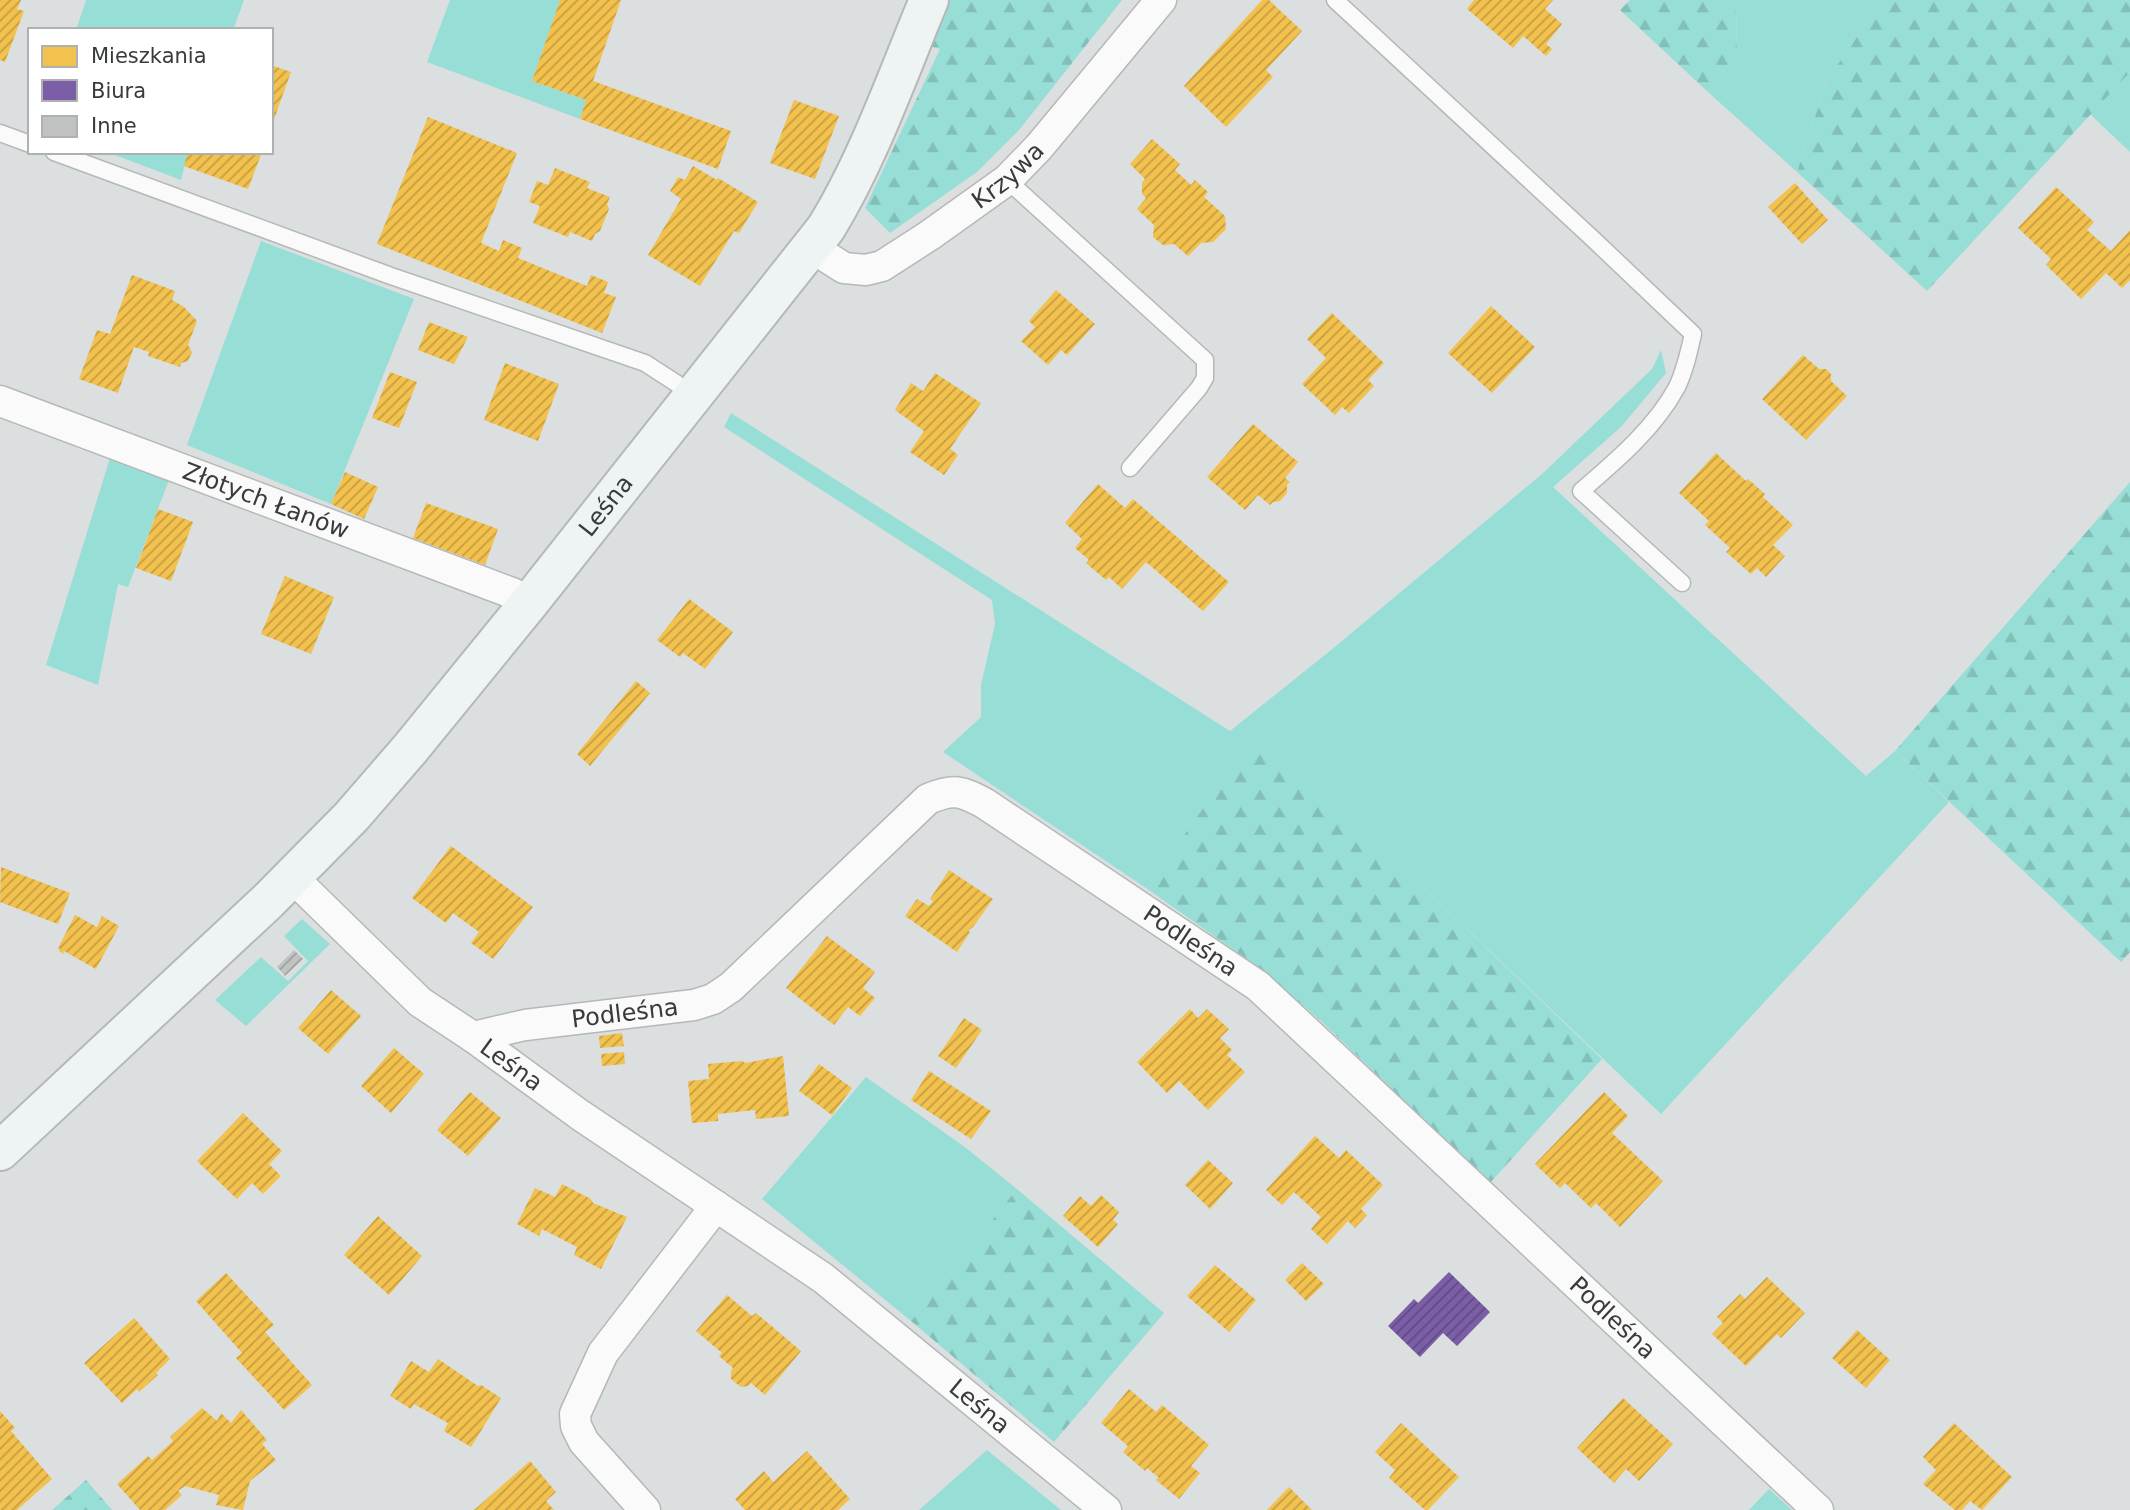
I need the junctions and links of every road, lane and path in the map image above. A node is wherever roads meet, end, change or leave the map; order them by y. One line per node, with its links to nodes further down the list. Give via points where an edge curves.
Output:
1 (929, 0): 8 (street, Leśna, via 837,210)
2 (1161, 0): 7 (street, Krzywa)
3 (1335, 0): 12 (lane, via 1693,334 1677,386 1662,409 1623,455 1581,491)
4 (0, 133): 5 (lane)
5 (28, 143)
6 (59, 154): 9 (lane, via 645,363)
7 (1007, 180): 8 (street, Krzywa, via 882,266 844,268); 11 (lane, via 1205,360 1205,378 1199,388)
8 (811, 247): 9 (street, Leśna)
9 (692, 396): 13 (street, Leśna)
10 (0, 401): 13 (street, Złotych Łanów)
11 (1130, 467)
12 (1682, 583)
13 (529, 603): 14 (street, Leśna, via 410,749)
14 (292, 877): 15 (street, Leśna, via 419,1002); 16 (street, Leśna)
15 (473, 1037): 17 (street, Leśna); 20 (street, Podleśna, via 525,1025 713,999 928,799 960,791 1258,986)
16 (0, 1151)
17 (716, 1206): 18 (street, via 603,1353 575,1414 584,1442); 19 (street, Leśna, via 823,1278)
18 (645, 1510)
19 (1106, 1510)
20 (1818, 1510)

